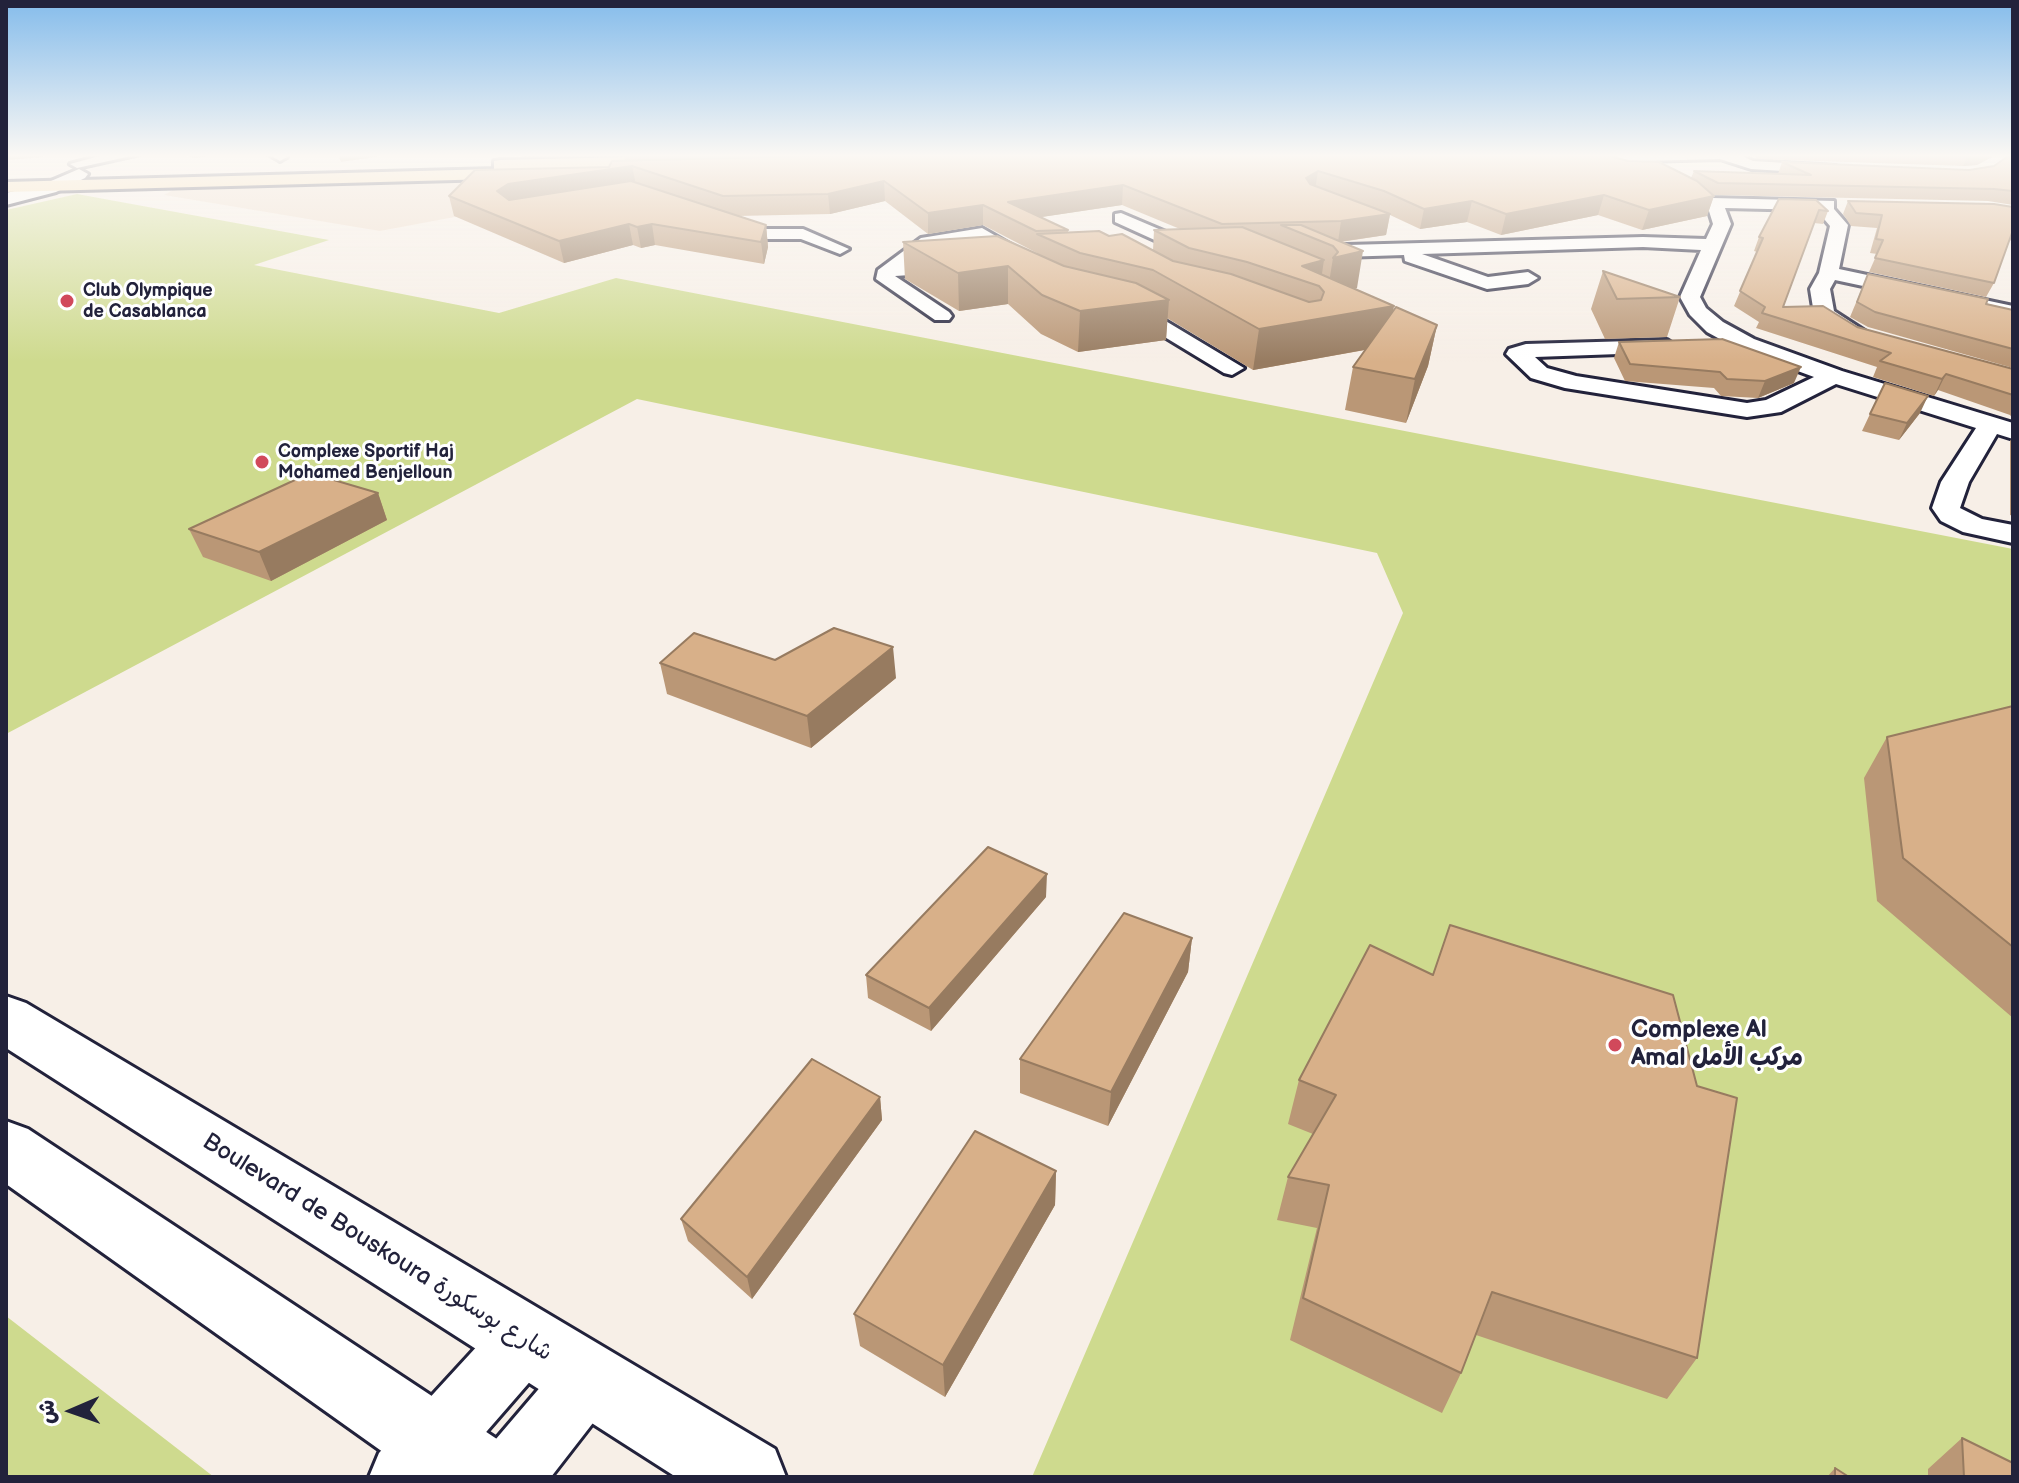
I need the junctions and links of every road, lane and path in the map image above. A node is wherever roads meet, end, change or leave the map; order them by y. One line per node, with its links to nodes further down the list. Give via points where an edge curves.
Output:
1 (722, 223): 8 (street, via 755,234 803,234)
2 (1133, 223): 11 (street, via 1208,255)
3 (1722, 223): 6 (street)
4 (1837, 223): 15 (street)
5 (1401, 230): 7 (street)
6 (1713, 245): 7 (street); 21 (street, via 1690,297 1715,327)
7 (1441, 248): 9 (street)
8 (840, 249)
9 (1391, 249): 10 (street); 16 (street, via 1482,282)
10 (1298, 252)
11 (1160, 256)
12 (970, 265): 14 (street)
13 (1038, 268): 14 (street, via 982,233 915,244)
14 (891, 270): 19 (street, via 885,274 893,287)
15 (1829, 273): 18 (street); 20 (street, via 1820,289 1824,314 1839,326)
16 (1528, 278)
17 (1150, 297): 22 (street, via 1102,304 1142,315)
18 (2013, 312)
19 (942, 316)
20 (1883, 343)
21 (1746, 344): 23 (street); 23 (street, via 1517,354 1539,373 1573,383 1747,410 1772,407)
22 (1232, 368)
23 (1834, 376): 24 (street)
24 (2002, 428): 25 (street, via 1955,482 1946,508 1973,526)
25 (2013, 534)
26 (6, 1019): 28 (street, Boulevard de Bouskoura شارع بوسكورة)
27 (6, 1149): 30 (street)
28 (525, 1340): 29 (street, Boulevard de Bouskoura شارع بوسكورة); 30 (street)
29 (588, 1379): 31 (street); 32 (street, Boulevard de Bouskoura شارع بوسكورة)
30 (439, 1465)
31 (508, 1477)
32 (747, 1477)

